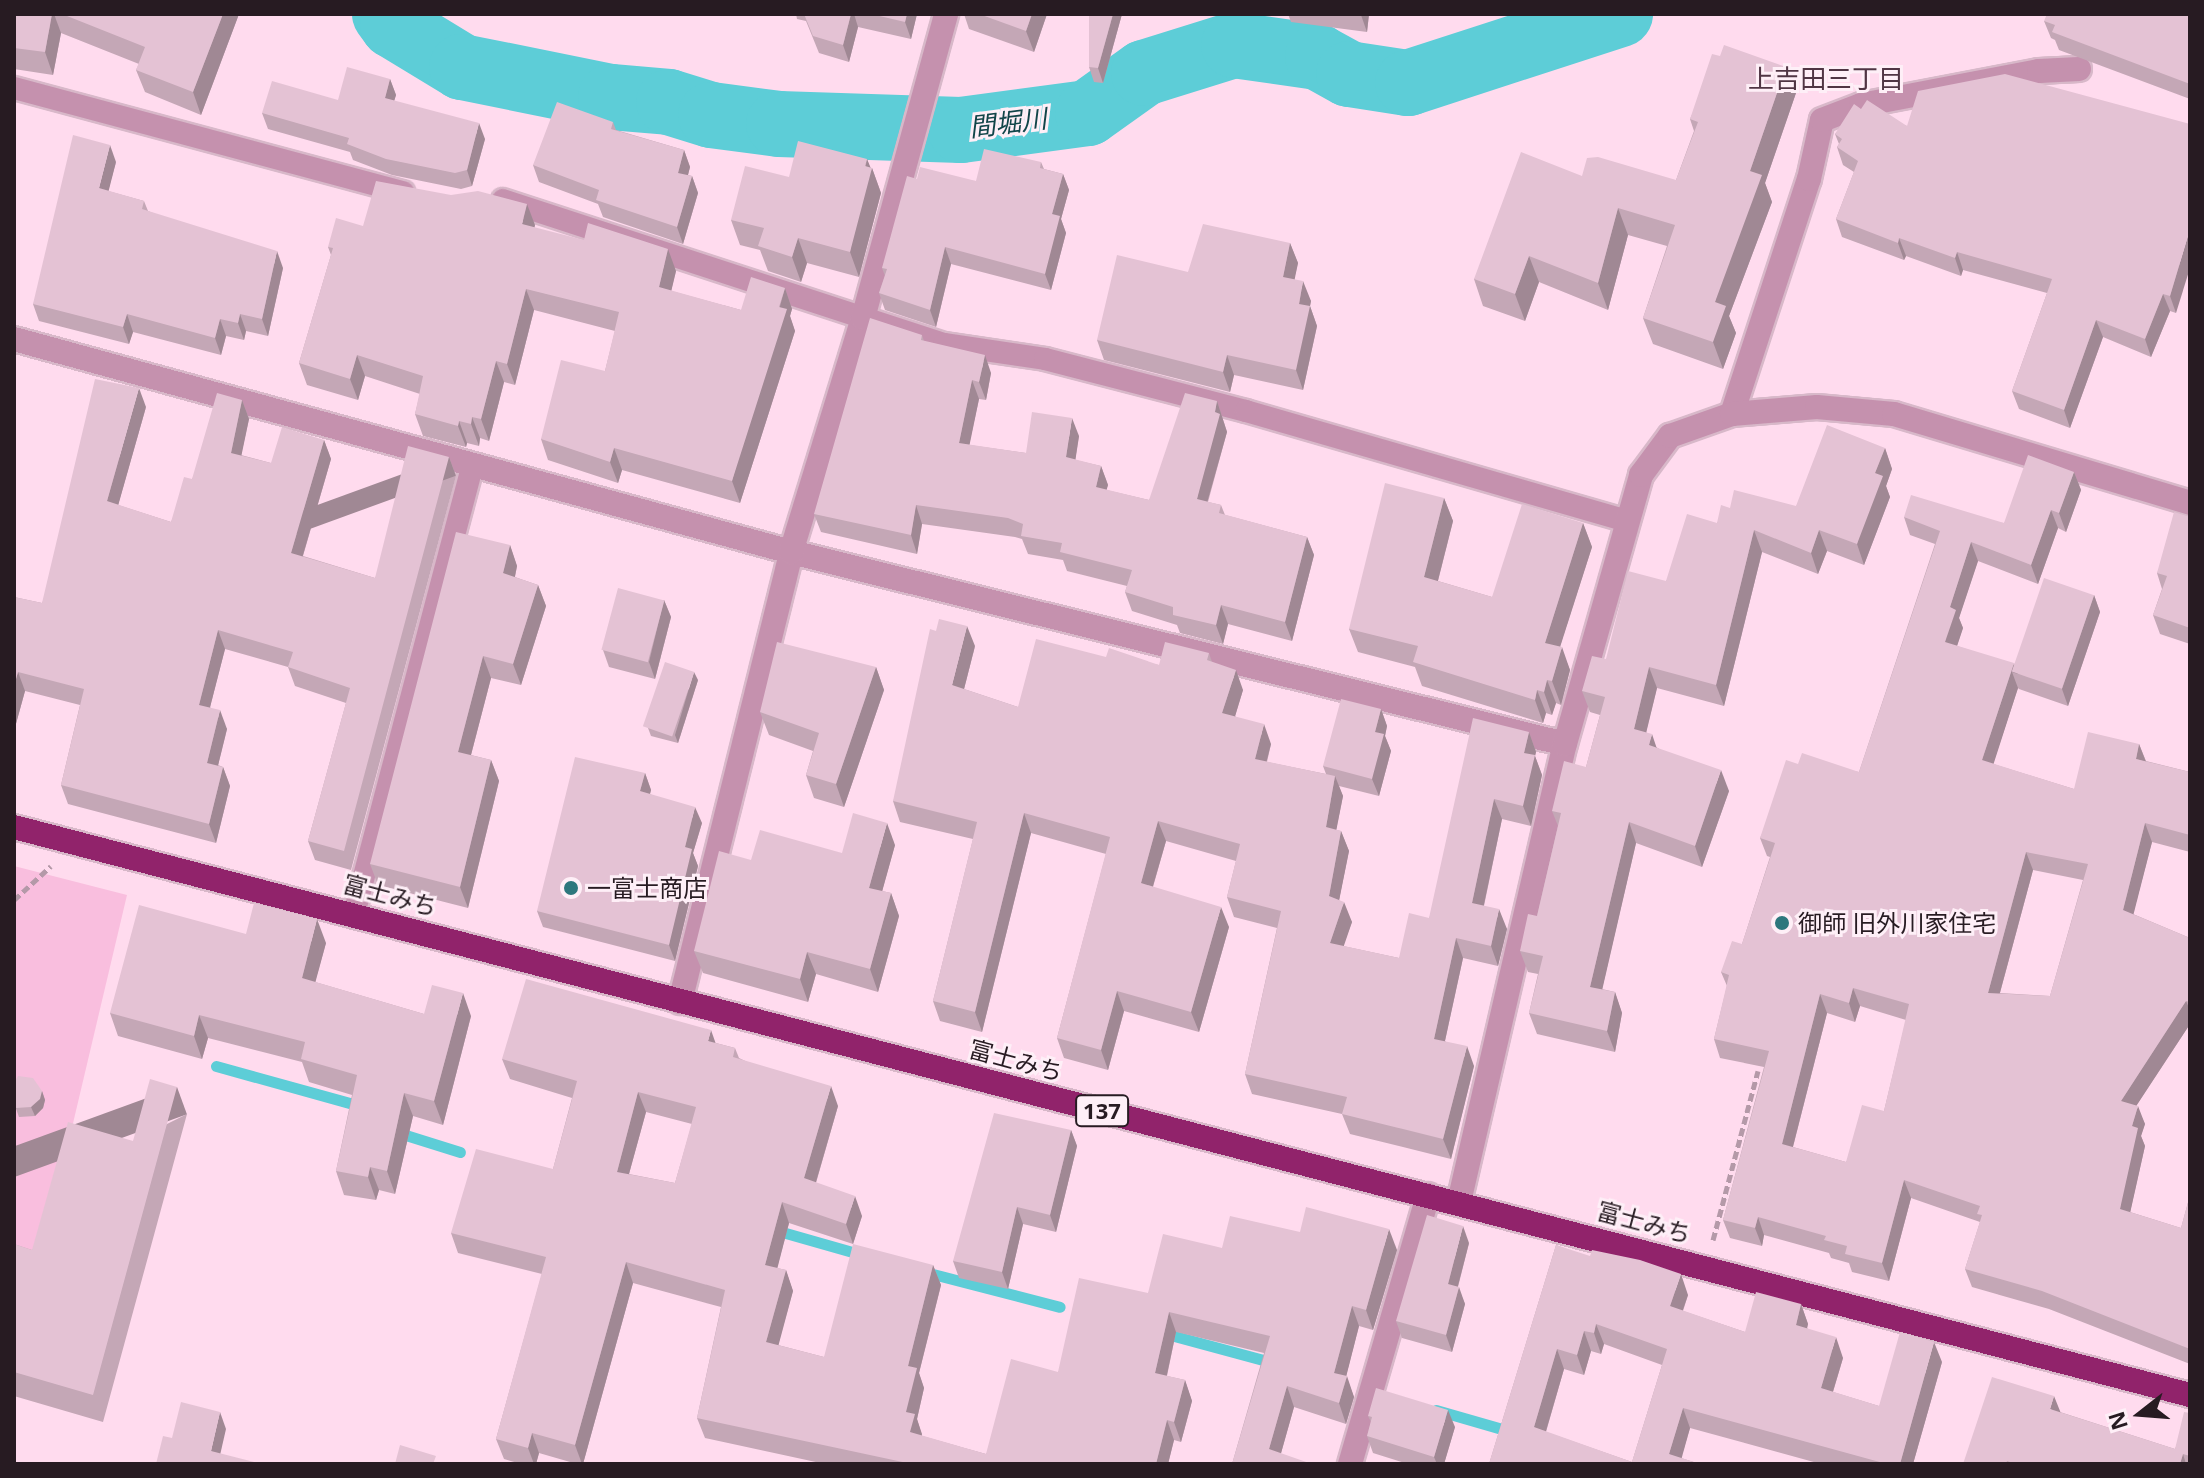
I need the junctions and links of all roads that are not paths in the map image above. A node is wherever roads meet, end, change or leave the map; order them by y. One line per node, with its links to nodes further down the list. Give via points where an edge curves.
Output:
1 (946, 14): 6 (street)
2 (2079, 69): 8 (street, via 2039,71 1861,105 1822,120 1809,179)
3 (14, 88): 4 (lane, via 359,183)
4 (431, 197)
5 (482, 198): 6 (lane, via 493,196)
6 (863, 318): 11 (lane, via 944,344 1045,359 1246,411); 12 (street)
7 (14, 339): 9 (street)
8 (1732, 414): 10 (street, via 1817,407 1894,414); 11 (street, via 1670,436 1641,475)
9 (473, 465): 12 (street); 15 (lane)
10 (2190, 503)
11 (1627, 521): 13 (street)
12 (791, 552): 13 (street); 16 (street)
13 (1565, 744): 18 (street)
14 (14, 827): 15 (highway, 富士みち / 137)
15 (354, 914): 16 (highway, 富士みち / 137)
16 (680, 1002): 17 (highway, 富士みち / 137)
17 (1428, 1195): 18 (highway, 富士みち / 137); 20 (street)
18 (1459, 1202): 19 (highway, 富士みち / 137)
19 (2190, 1395)
20 (1350, 1464)

